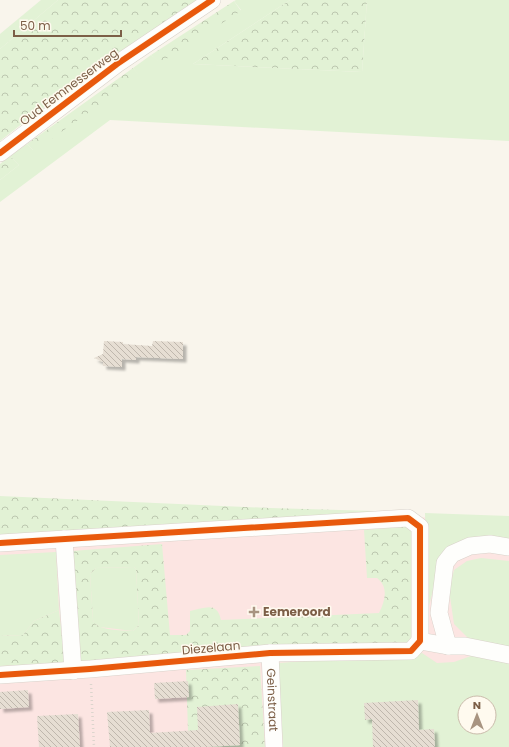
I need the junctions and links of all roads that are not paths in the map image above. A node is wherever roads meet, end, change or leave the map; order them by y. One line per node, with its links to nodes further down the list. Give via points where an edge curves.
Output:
1 (212, 0): 2 (street, Oud Eemnesserweg, via 117,64)
2 (0, 153)
3 (64, 539): 4 (street); 6 (street, via 408,518 420,527); 10 (street)
4 (0, 543)
5 (509, 547): 7 (street, via 490,544 470,546 452,554 445,563 439,613)
6 (420, 641): 7 (street); 8 (street, Diezelaan, via 411,651)
7 (448, 646): 9 (street, via 465,646)
8 (270, 653): 10 (street, Diezelaan); 12 (street, Geinstraat)
9 (509, 655)
10 (73, 671): 11 (street, Diezelaan)
11 (0, 675)
12 (274, 747)

